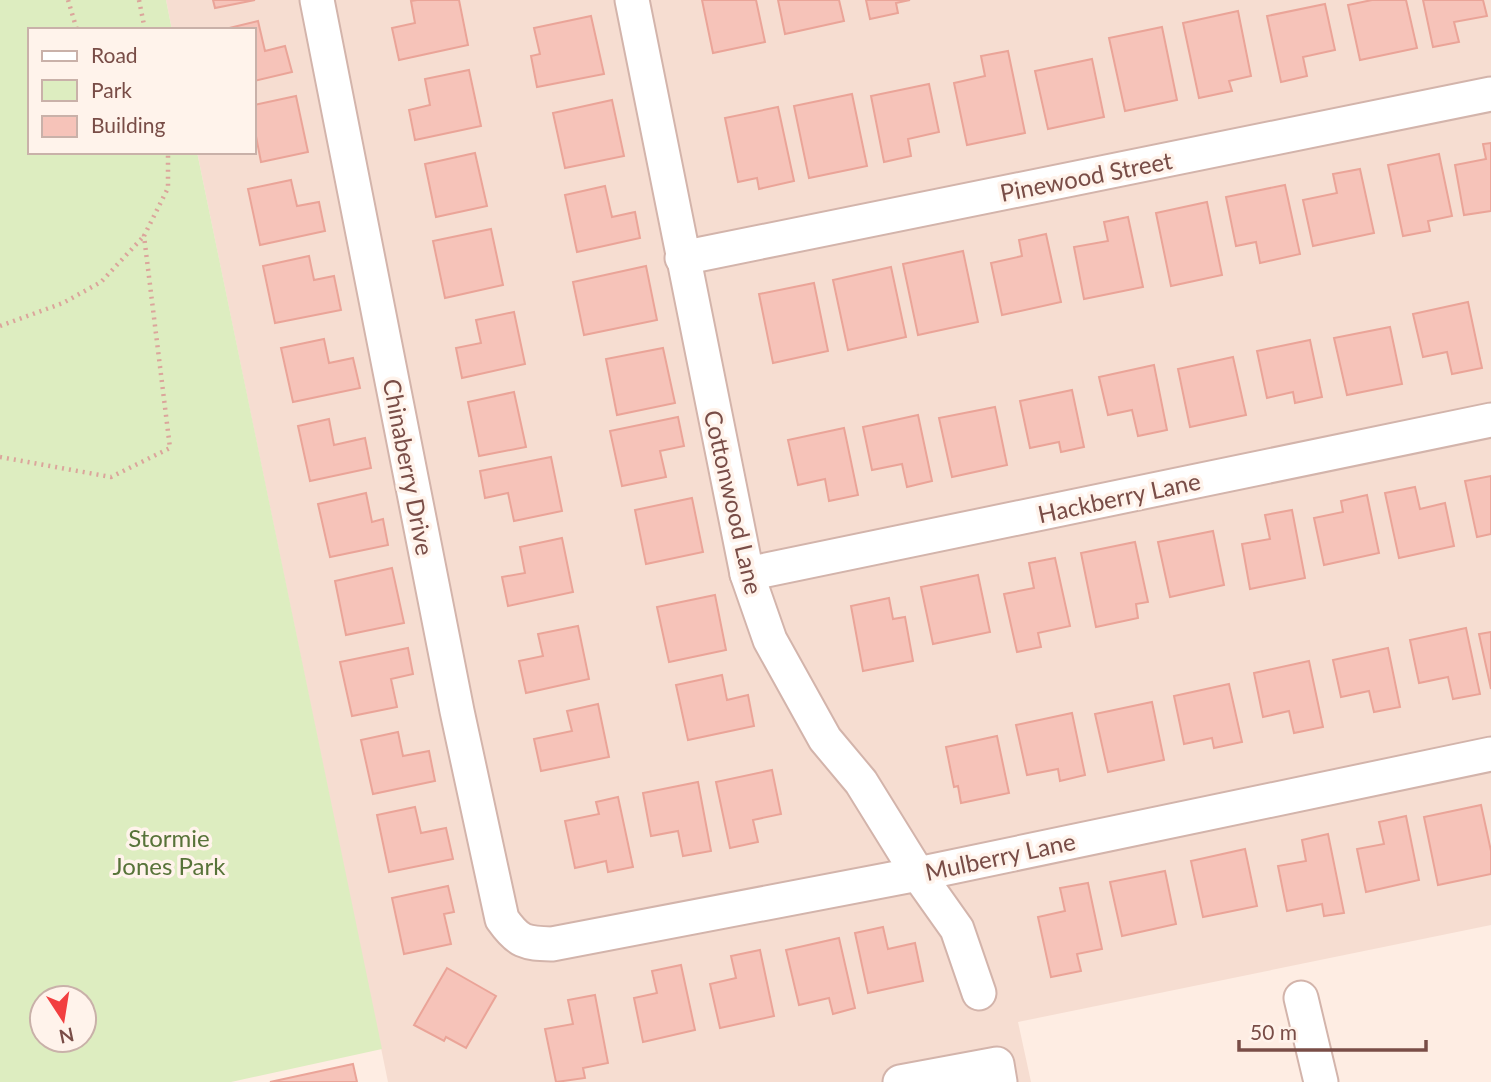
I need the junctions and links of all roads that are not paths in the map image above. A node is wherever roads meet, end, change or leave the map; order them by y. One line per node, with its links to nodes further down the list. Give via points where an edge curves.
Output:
1 (317, 0): 9 (street, Chinaberry Drive, via 457,711 502,919)
2 (632, 0): 4 (street, Cottonwood Lane)
3 (1491, 94): 4 (street, Pinewood Street)
4 (682, 258): 6 (street, Cottonwood Lane)
5 (1491, 420): 6 (street, Hackberry Lane)
6 (747, 574): 8 (street, Cottonwood Lane, via 770,640 825,739 861,782)
7 (1491, 754): 8 (street, Mulberry Lane)
8 (918, 874): 9 (street, Mulberry Lane, via 552,944 527,943); 10 (street, Cottonwood Lane, via 957,929)
9 (511, 932)
10 (979, 993)
11 (1301, 998): 14 (street)
12 (900, 1082): 13 (street, via 997,1064)
13 (1000, 1082)
14 (1321, 1082)

